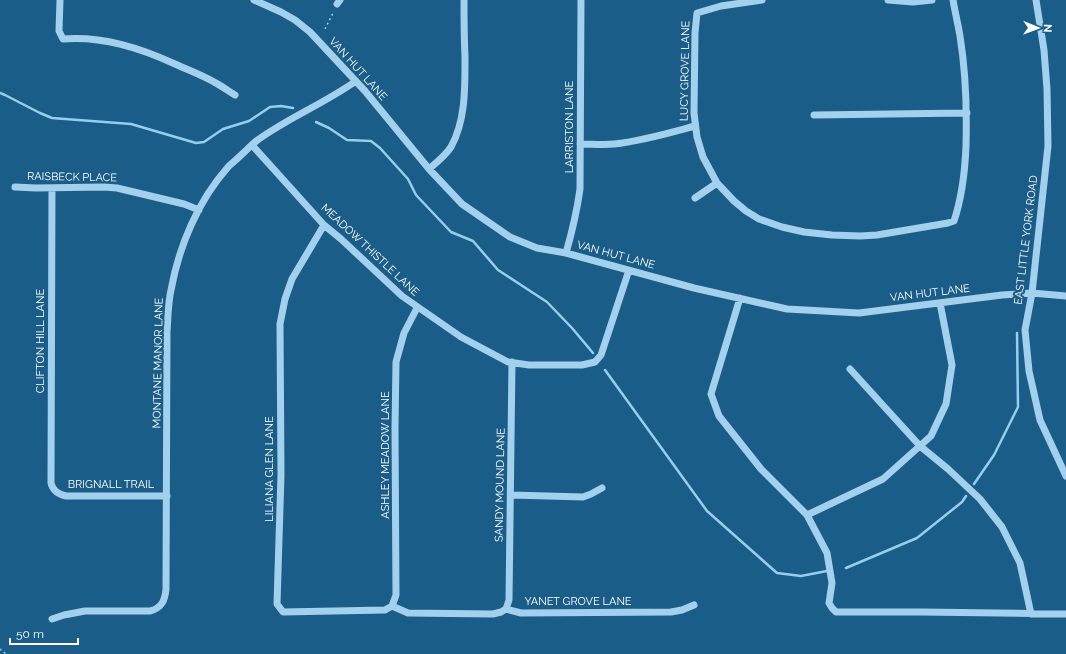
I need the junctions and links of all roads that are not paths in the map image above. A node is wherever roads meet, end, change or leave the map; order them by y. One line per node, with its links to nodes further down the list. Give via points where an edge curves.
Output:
1 (60, 0): 11 (street, via 59,31 63,39 97,40 126,45 154,54 215,82)
2 (254, 0): 10 (street, VAN HUT LANE, via 295,20 310,32)
3 (464, 0): 17 (street, via 465,81 462,114 451,146)
4 (581, 0): 15 (street, LARRISTON LANE)
5 (762, 0): 14 (street, LUCY GROVE LANE, via 721,6 697,13 694,112)
6 (888, 0): 7 (street)
7 (932, 0)
8 (953, 0): 12 (street, via 960,35)
9 (1036, 0): 26 (street, EAST LITTLE YORK ROAD, via 1044,50 1048,146)
10 (356, 81): 16 (street, MONTANE MANOR LANE); 17 (street, VAN HUT LANE)
11 (235, 95)
12 (967, 113): 13 (street); 18 (street, LUCY GROVE LANE, via 965,162 958,208 954,221 948,223 866,236 804,232 759,219 734,201)
13 (814, 115)
14 (696, 126): 15 (street, via 625,142); 18 (street, LUCY GROVE LANE, via 703,157)
15 (580, 144): 24 (street, LARRISTON LANE, via 580,189)
16 (252, 145): 22 (street, MONTANE MANOR LANE, via 215,184); 23 (street, MEADOW THISTLE LANE)
17 (429, 169): 24 (street, VAN HUT LANE, via 462,204 510,237 537,248)
18 (717, 183): 21 (street)
19 (15, 187): 20 (street, RAISBECK PLACE)
20 (52, 188): 22 (street, RAISBECK PLACE, via 117,188); 36 (street, CLIFTON HILL LANE, via 51,483)
21 (695, 198)
22 (199, 210): 38 (street, MONTANE MANOR LANE, via 183,246 170,290 167,332)
23 (324, 225): 30 (street, MEADOW THISTLE LANE); 41 (street, LILIANA GLEN LANE, via 292,279 280,324 281,474 277,604 284,612 385,610)
24 (566, 253): 25 (street, VAN HUT LANE)
25 (629, 270): 28 (street, VAN HUT LANE); 31 (street, MEADOW THISTLE LANE, via 601,355 595,362 582,365 529,365)
26 (1032, 293): 27 (street, VAN HUT LANE); 29 (street, VAN HUT LANE); 34 (street, EAST LITTLE YORK ROAD, via 1025,330 1029,370 1040,420)
27 (1066, 296)
28 (740, 298): 29 (street, VAN HUT LANE, via 787,309 859,313); 39 (street, via 711,394 719,416 761,469)
29 (940, 303): 33 (street, via 952,365 946,404 932,436)
30 (417, 308): 31 (street, MEADOW THISTLE LANE, via 461,337); 41 (street, ASHLEY MEADOW LANE, via 404,333 396,362 396,595)
31 (512, 362): 37 (street, SANDY MOUND LANE)
32 (850, 369): 33 (street)
33 (920, 446): 39 (street, via 883,479); 43 (street, via 980,499 1002,527 1020,563)
34 (1066, 476)
35 (602, 488): 37 (street, via 583,497)
36 (56, 492): 38 (street, BRIGNALL TRAIL, via 66,496)
37 (511, 495): 42 (street, SANDY MOUND LANE, via 509,600)
38 (167, 496): 45 (street, MONTANE MANOR LANE, via 166,589 165,598 160,606 156,610 146,612 85,611)
39 (807, 515): 43 (street, via 827,554 832,583 829,603 836,612)
40 (694, 605): 42 (street, YANET GROVE LANE, via 671,612 520,613)
41 (392, 606): 42 (street, via 408,613 493,614)
42 (506, 608)
43 (1031, 614): 44 (street)
44 (1066, 614)
45 (52, 619)

